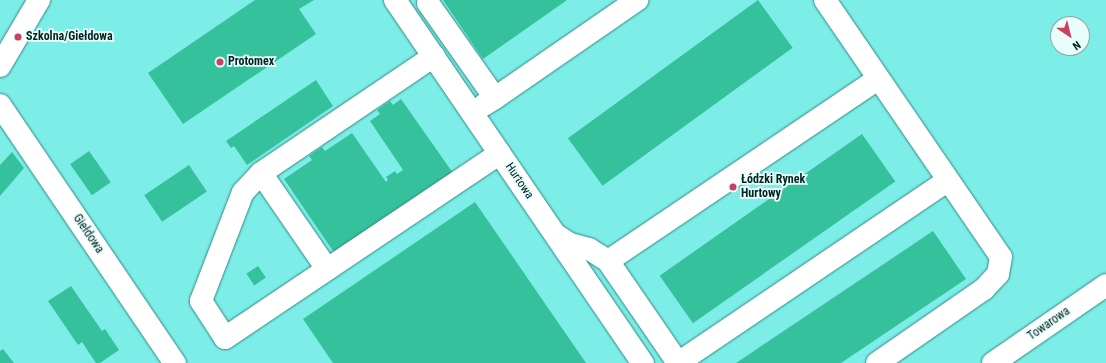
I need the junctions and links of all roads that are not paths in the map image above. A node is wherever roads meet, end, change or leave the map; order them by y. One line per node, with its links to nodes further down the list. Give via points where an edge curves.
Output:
1 (39, 0): 7 (street)
2 (395, 0): 6 (street, Hurtowa)
3 (637, 0): 9 (street)
4 (825, 0): 8 (street)
5 (428, 3): 9 (street)
6 (434, 56): 11 (street, Hurtowa); 13 (street)
7 (0, 66)
8 (878, 79): 14 (street); 16 (street)
9 (495, 98): 11 (street)
10 (0, 105): 19 (street, Giełdowa)
11 (473, 113): 12 (street, Hurtowa)
12 (500, 153): 15 (street, Hurtowa); 17 (street)
13 (261, 173): 17 (street); 17 (street, via 243,192 200,301 226,338)
14 (947, 181): 21 (street); 22 (street, via 1001,257 998,274 984,289)
15 (555, 234): 16 (street, via 570,244 589,249); 20 (street, Hurtowa)
16 (608, 261): 21 (street)
17 (327, 269)
18 (1106, 285): 23 (street, Towarowa)
19 (176, 363)
20 (643, 363)
21 (678, 363)
22 (877, 363)
23 (993, 363)

